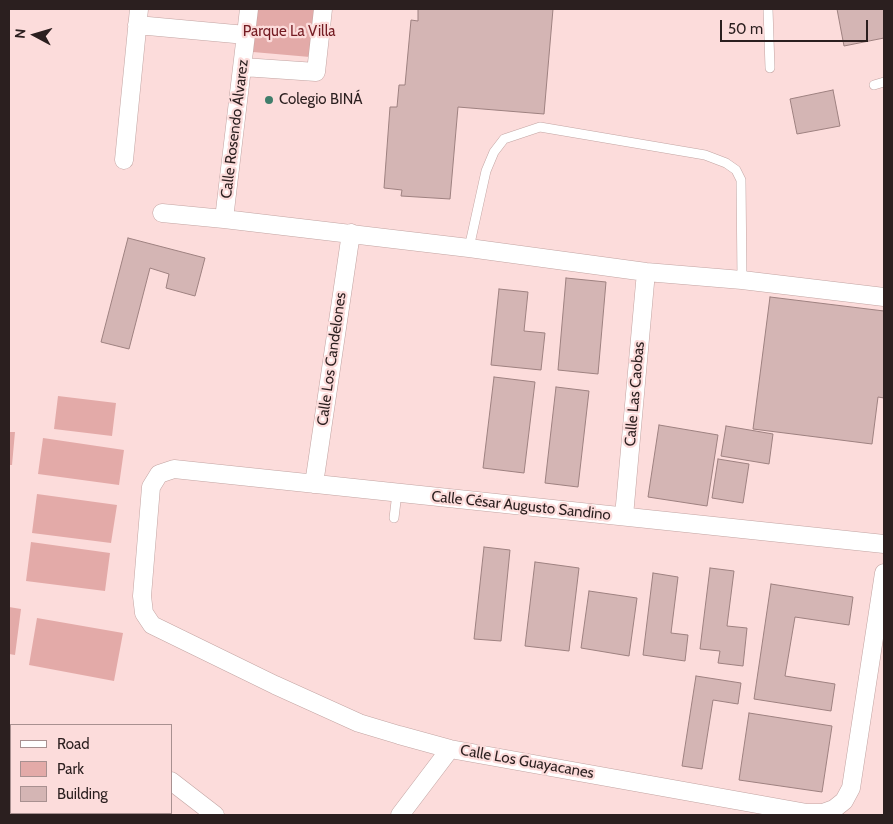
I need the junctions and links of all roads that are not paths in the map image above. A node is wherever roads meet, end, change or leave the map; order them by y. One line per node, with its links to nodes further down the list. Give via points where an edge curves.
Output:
1 (249, 9): 5 (street, Calle Rosendo Álvarez)
2 (323, 9): 6 (street, via 316,72)
3 (768, 9): 7 (lane)
4 (138, 17): 5 (street); 10 (street)
5 (246, 36): 6 (street, Calle Rosendo Álvarez)
6 (243, 67): 12 (street, Calle Rosendo Álvarez)
7 (770, 68)
8 (884, 82): 9 (lane)
9 (874, 85)
10 (124, 160)
11 (162, 213): 12 (street)
12 (224, 219): 13 (street)
13 (351, 233): 14 (street); 19 (street, Calle Los Candelones)
14 (469, 248): 15 (street); 16 (lane, via 486,171 494,152 504,139 540,127 705,155 736,170 741,180)
15 (646, 272): 16 (street); 21 (street, Calle Las Caobas)
16 (742, 280): 17 (street)
17 (884, 297)
18 (159, 474): 19 (street, Calle César Augusto Sandino, via 174,469); 25 (street, Calle Los Guayacanes, via 151,487 142,596 144,613 152,625 359,723)
19 (314, 484): 20 (street, Calle César Augusto Sandino)
20 (397, 493): 21 (street, Calle César Augusto Sandino); 22 (lane)
21 (624, 516): 23 (street, Calle César Augusto Sandino)
22 (394, 518)
23 (884, 544)
24 (884, 573): 25 (street, Calle Los Guayacanes, via 852,788 834,809 807,813)
25 (450, 748): 28 (street)
26 (172, 782): 27 (street)
27 (216, 815)
28 (400, 815)

